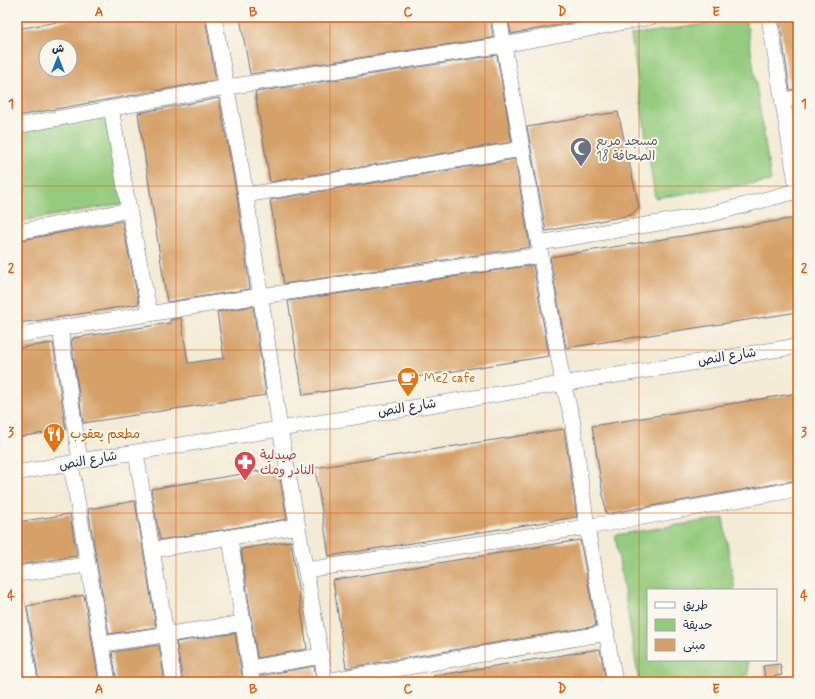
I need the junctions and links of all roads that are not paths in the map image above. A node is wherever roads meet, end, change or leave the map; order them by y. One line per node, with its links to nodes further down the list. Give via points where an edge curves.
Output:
1 (214, 17): 6 (street)
2 (499, 17): 5 (street)
3 (651, 17): 5 (street)
4 (768, 17): 8 (street)
5 (504, 45): 6 (street); 11 (street)
6 (227, 87): 9 (street); 13 (street)
7 (798, 98): 8 (street)
8 (782, 100): 12 (street)
9 (111, 108): 10 (street); 14 (street)
10 (17, 126)
11 (522, 149): 13 (street); 16 (street)
12 (798, 193): 16 (street, via 712,214)
13 (246, 195): 17 (street)
14 (129, 210): 15 (street); 18 (street)
15 (17, 232)
16 (540, 249): 17 (street); 22 (street)
17 (260, 296): 18 (street); 23 (street)
18 (150, 314): 19 (street)
19 (60, 328): 20 (street); 25 (street)
20 (17, 335)
21 (798, 346): 22 (street, شارع النص)
22 (563, 383): 23 (street, شارع النص); 29 (street, via 572,418)
23 (280, 429): 24 (street, شارع النص); 28 (street)
24 (136, 453): 25 (street, شارع النص); 31 (street)
25 (76, 462): 26 (street, شارع النص); 32 (street)
26 (17, 473)
27 (798, 489): 29 (street)
28 (298, 526): 30 (street); 33 (street)
29 (587, 527): 33 (street); 37 (street)
30 (230, 538): 31 (street); 36 (street)
31 (152, 550): 38 (street)
32 (88, 565): 34 (street); 39 (street)
33 (306, 570): 40 (street)
34 (17, 574)
35 (17, 600): 42 (street)
36 (244, 623): 38 (street); 41 (street)
37 (607, 633): 45 (street); 46 (street)
38 (166, 635): 39 (street); 44 (street)
39 (102, 644): 43 (street)
40 (321, 656): 41 (street); 45 (street)
41 (252, 675)
42 (30, 682)
43 (108, 682)
44 (174, 682)
45 (326, 682)
46 (615, 682)

